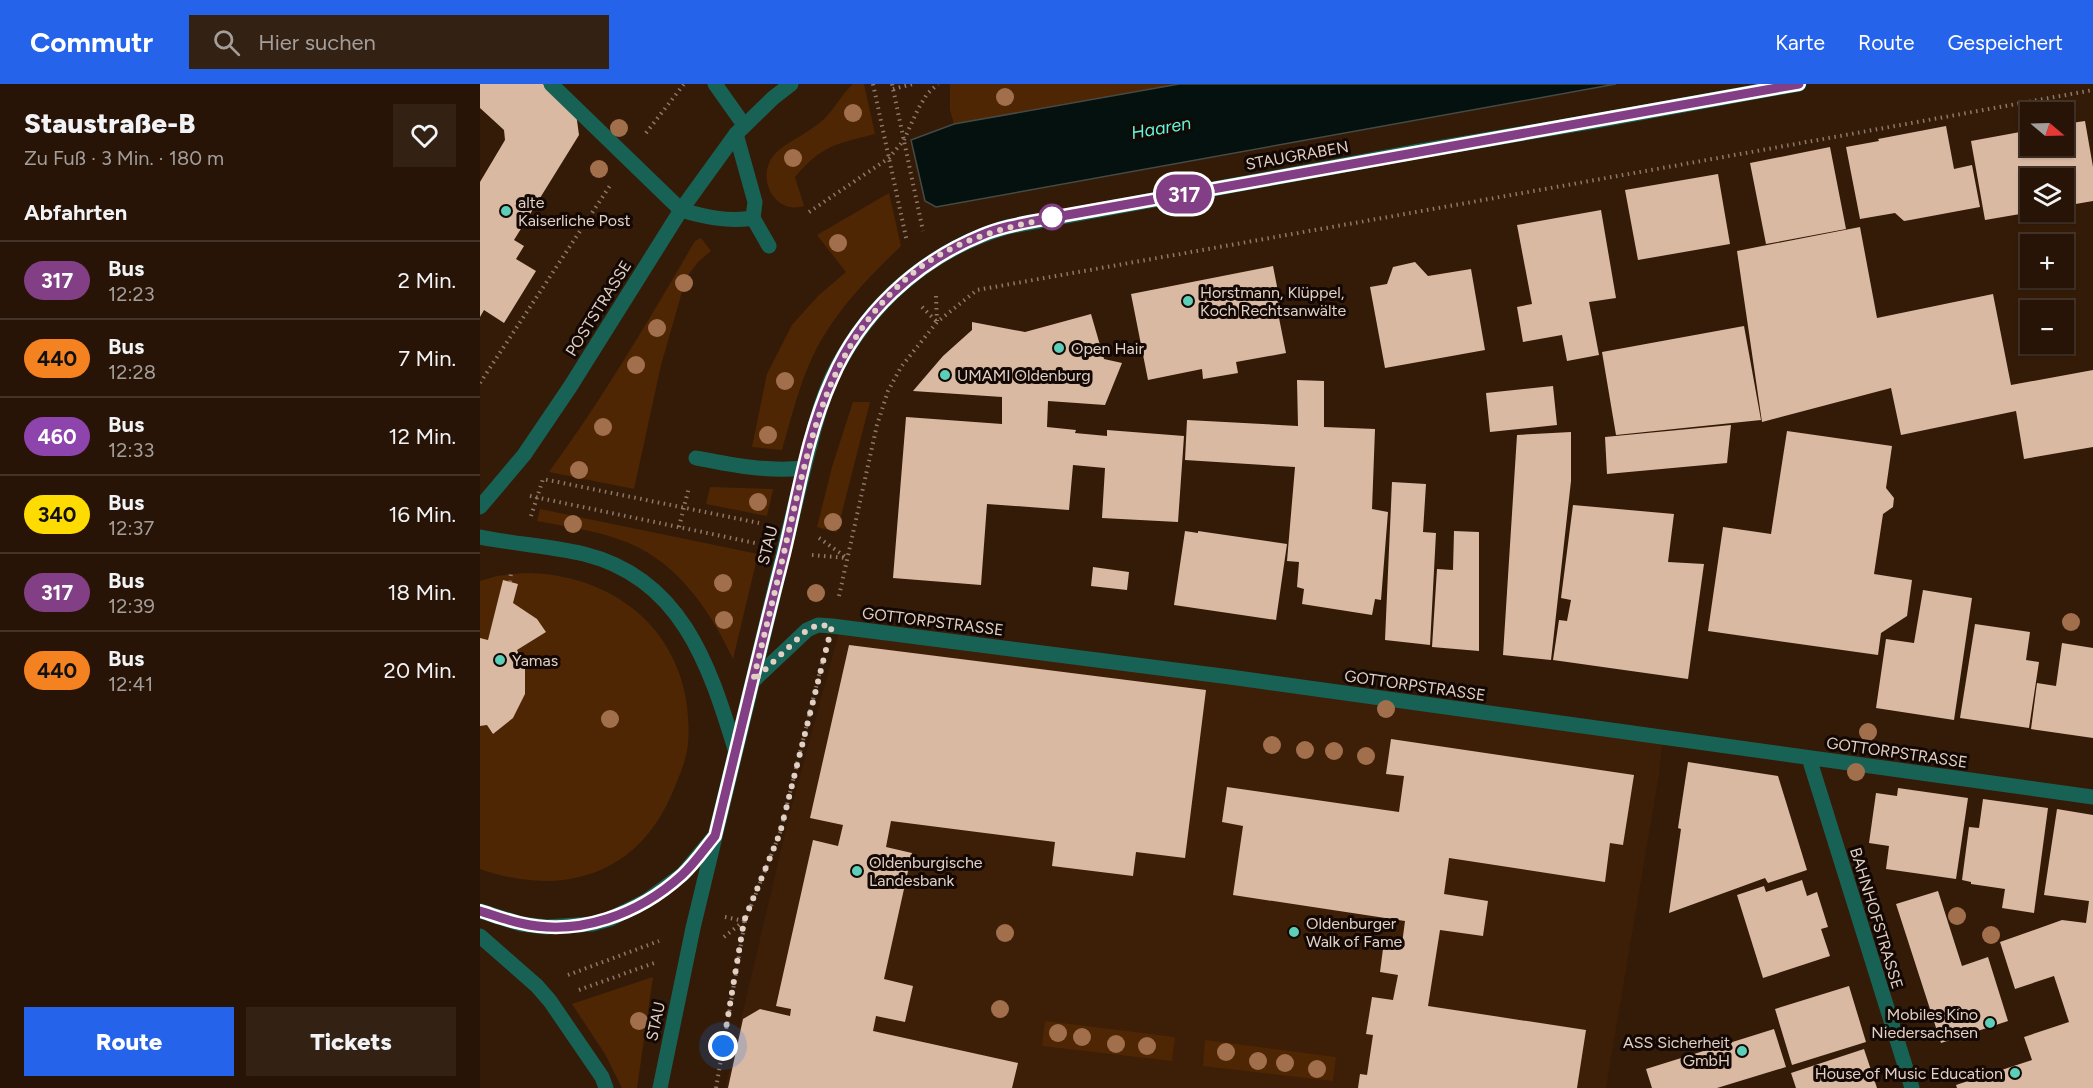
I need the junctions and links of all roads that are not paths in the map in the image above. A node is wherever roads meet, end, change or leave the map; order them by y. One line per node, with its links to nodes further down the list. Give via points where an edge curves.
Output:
1 (551, 84): 6 (street)
2 (715, 84): 5 (street)
3 (791, 84): 5 (street, POSTSTRASSE)
4 (1799, 84): 9 (street, STAUGRABEN, via 1007,227 961,244 914,273 887,298)
5 (740, 129): 6 (street, POSTSTRASSE); 7 (street, via 755,201)
6 (681, 210): 7 (street, via 708,218); 12 (street, POSTSTRASSE, via 570,387 524,454)
7 (753, 218): 8 (street)
8 (769, 246)
9 (847, 351): 11 (street, STAU, via 821,406)
10 (696, 458): 11 (street, via 779,471)
11 (804, 468): 14 (street, STAU)
12 (480, 507)
13 (480, 537): 15 (street, via 584,554 623,568 650,586 689,631 700,651)
14 (753, 681): 15 (street, STAU); 16 (street, GOTTORPSTRASSE, via 807,630 818,625 832,626)
15 (736, 752): 18 (street, STAU)
16 (1809, 758): 17 (street, GOTTORPSTRASSE); 23 (street, BAHNHOFSTRASSE)
17 (2093, 797)
18 (715, 836): 19 (street, via 683,874 646,901 610,919 546,927); 22 (street, STAU)
19 (480, 911)
20 (480, 936): 21 (street, via 550,1001)
21 (606, 1088)
22 (660, 1088)
23 (1912, 1088)

